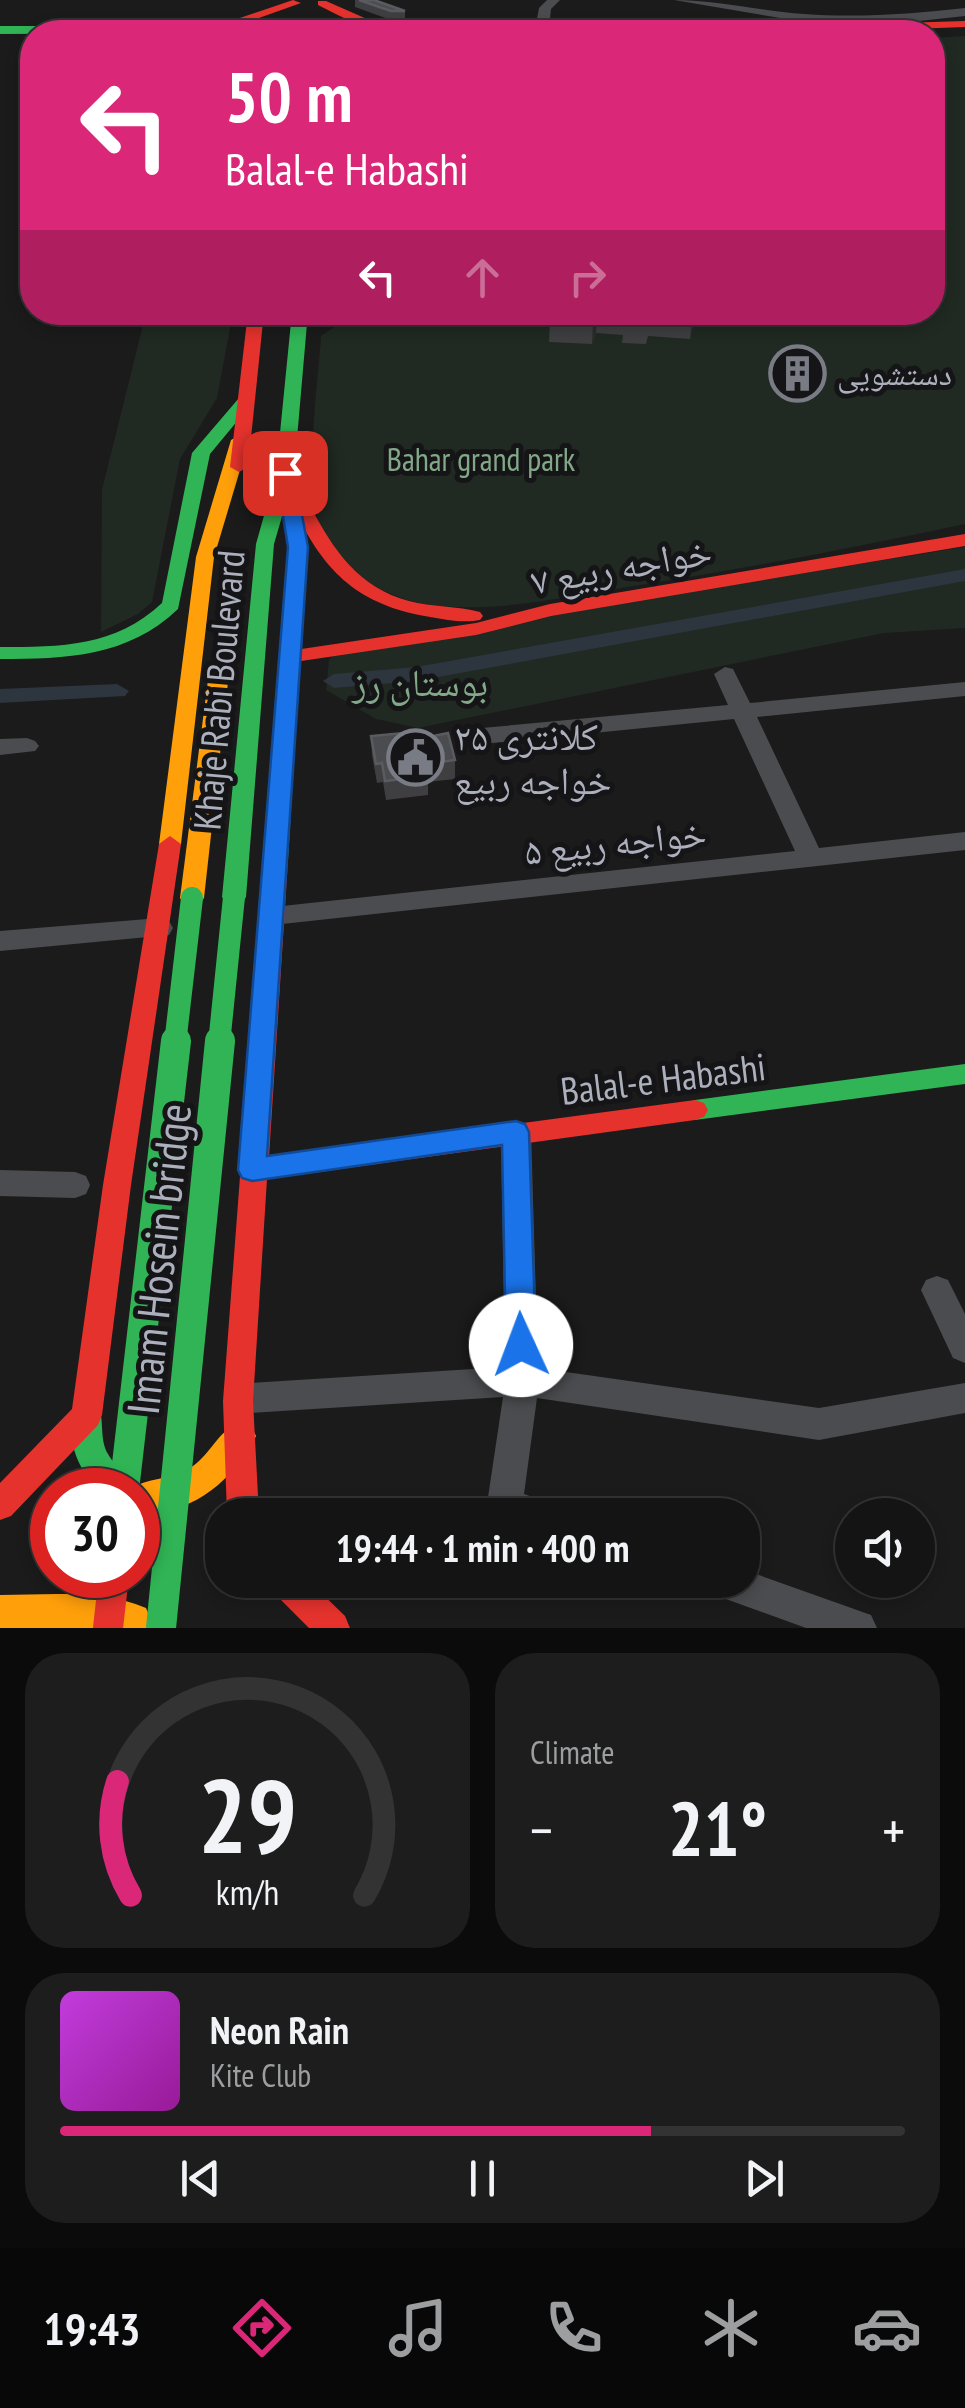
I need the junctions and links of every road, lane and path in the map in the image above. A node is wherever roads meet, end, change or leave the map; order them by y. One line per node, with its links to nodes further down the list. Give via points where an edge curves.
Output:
1 (680, 0): 7 (street)
2 (820, 0): 7 (street)
3 (295, 2): 8 (main road)
4 (322, 2): 9 (main road)
5 (900, 2): 6 (street)
6 (960, 11): 7 (street); 10 (main road)
7 (804, 18)
8 (243, 20)
9 (361, 20)
10 (914, 20)
11 (254, 325): 13 (main road, Khaje Rabi Boulevard)
12 (299, 325): 15 (main road, Khaje Rabi Boulevard)
13 (245, 402): 14 (main road, Khaje Rabi Boulevard); 20 (main road, via 201,454 171,605 157,626 92,651)
14 (240, 440): 17 (main road, Khaje Rabi Boulevard); 33 (main road, via 205,557)
15 (285, 473): 18 (main road, via 324,553 358,585 403,604 458,615); 21 (main road, via 298,547); 30 (main road, Khaje Rabi Boulevard, via 265,544)
16 (965, 540): 18 (main road, خواجه ربیع ۷)
17 (234, 546)
18 (550, 610): 21 (main road, خواجه ربیع ۷, via 476,629)
19 (222, 644): 31 (main road, Khaje Rabi Boulevard)
20 (0, 652)
21 (288, 658): 32 (main road)
22 (724, 674): 24 (street)
23 (965, 689): 24 (street)
24 (744, 712): 25 (street); 29 (street)
25 (482, 736)
26 (27, 746): 27 (street)
27 (0, 747)
28 (965, 841): 29 (street, خواجه ربیع ۵)
29 (811, 858): 32 (street, خواجه ربیع ۵)
30 (234, 897): 58 (main road, Imam Hosein bridge, bridge)
31 (192, 898): 48 (main road, Imam Hosein bridge, bridge)
32 (273, 916): 37 (main road)
33 (160, 928): 34 (street); 45 (main road, via 118,1174)
34 (0, 941)
35 (965, 1074): 36 (main road, Balal-e Habashi)
36 (516, 1132): 37 (main road, Balal-e Habashi); 42 (street)
37 (252, 1170): 46 (main road)
38 (0, 1183): 39 (street)
39 (75, 1185)
40 (938, 1290): 41 (street)
41 (965, 1348)
42 (522, 1381): 43 (street); 44 (street, via 819,1424); 51 (street)
43 (250, 1398)
44 (965, 1398)
45 (87, 1415): 47 (main road, via 85,1441); 52 (main road)
46 (240, 1436): 49 (main road, via 223,1465 195,1486); 50 (main road)
47 (96, 1468)
48 (127, 1468)
49 (160, 1495)
50 (242, 1498)
51 (521, 1498)
52 (0, 1505)
53 (760, 1593): 61 (street)
54 (111, 1598): 57 (main road, bridge)
55 (302, 1598): 60 (main road)
56 (0, 1612): 59 (main road, via 90,1612)
57 (108, 1628)
58 (162, 1628)
59 (182, 1628)
60 (332, 1628)
61 (858, 1628)

